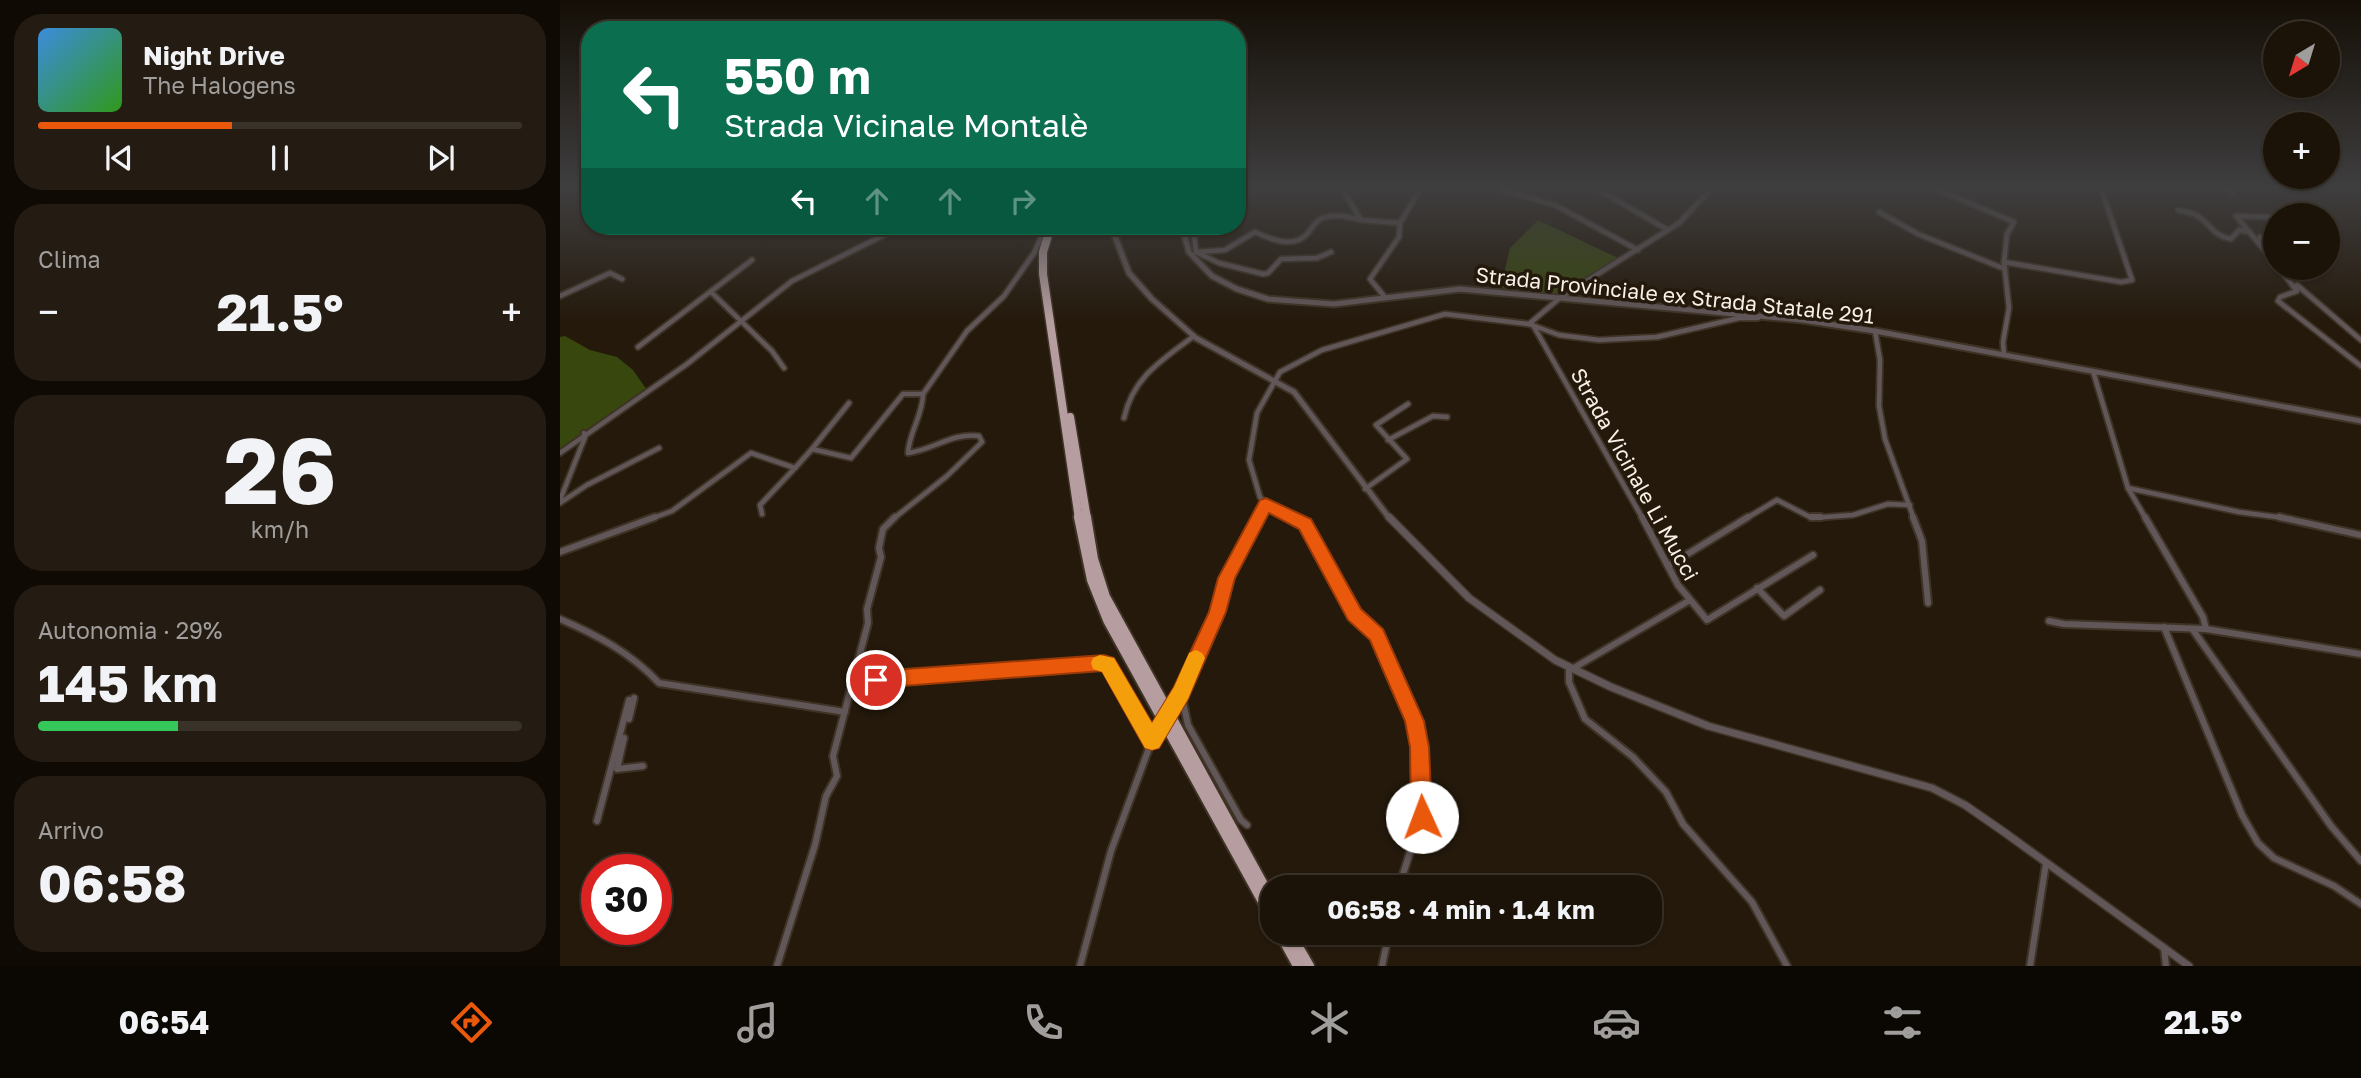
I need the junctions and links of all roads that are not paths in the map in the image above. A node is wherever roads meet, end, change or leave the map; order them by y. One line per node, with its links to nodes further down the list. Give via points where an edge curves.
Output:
1 (1310, 231): 21 (street, via 1297,240 1275,242 1255,232 1225,250)
2 (1399, 231): 32 (street, via 1370,279)
3 (1603, 231): 20 (street)
4 (1666, 231): 20 (street)
5 (1915, 231): 25 (street)
6 (2009, 231): 24 (street)
7 (2116, 231): 24 (street, via 2132,274 2129,282)
8 (2211, 231): 9 (street, via 2231,239)
9 (2238, 231)
10 (2245, 231): 11 (street)
11 (2250, 232): 19 (street)
12 (888, 235): 36 (street, via 794,280)
13 (1044, 235): 47 (street, via 1004,296 967,331)
14 (1047, 235): 29 (highway, via 1042,259)
15 (1053, 235): 29 (highway, via 1047,258)
16 (1114, 235): 39 (street, via 1129,273)
17 (1184, 235): 32 (street, Strada Provinciale ex Strada Statale 291, via 1189,252 1212,276 1268,299 1324,305)
18 (1194, 235): 21 (street)
19 (2263, 247)
20 (1638, 250): 33 (street)
21 (1196, 251): 22 (street, via 1219,263 1263,274 1281,259 1317,258)
22 (1331, 252)
23 (752, 260): 30 (street)
24 (2004, 261): 25 (street)
25 (2005, 268): 42 (street, via 2009,308)
26 (622, 279): 31 (street, via 610,273)
27 (2289, 280): 43 (street, via 2297,291 2278,301)
28 (2292, 280): 40 (street)
29 (1048, 291): 68 (highway)
30 (712, 292): 34 (street); 36 (street)
31 (560, 296)
32 (1384, 296): 33 (street, Strada Provinciale ex Strada Statale 291, via 1460,289)
33 (1561, 296): 35 (street, Strada Provinciale ex Strada Statale 291); 37 (street)
34 (683, 312): 41 (street)
35 (1778, 318): 37 (street, via 1739,318 1657,337 1599,340 1559,335); 38 (street, Strada Provinciale ex Strada Statale 291)
36 (740, 320): 44 (street); 53 (street, via 673,373)
37 (1531, 325): 46 (street, via 1445,314 1322,350 1291,364); 69 (street, Strada Vicinale Li Mucci)
38 (1875, 331): 42 (street, Strada Provinciale ex Strada Statale 291); 63 (street, via 1885,439)
39 (1194, 335): 46 (street); 51 (street, via 1136,382)
40 (2361, 340)
41 (638, 347)
42 (2004, 355): 45 (street, Strada Provinciale ex Strada Statale 291)
43 (2361, 366)
44 (785, 368)
45 (2093, 371): 52 (street, Strada Provinciale ex Strada Statale 291); 59 (street)
46 (1275, 382): 60 (street, via 1294,392); 62 (street, via 1257,413 1249,460)
47 (923, 394): 56 (street, via 903,394 851,458); 81 (street, via 922,408 907,441 908,453 960,434 979,436 982,442 883,529 868,623)
48 (849, 403): 56 (street)
49 (1408, 404): 54 (street, via 1377,424)
50 (1447, 417): 54 (street, via 1433,416)
51 (1124, 418)
52 (2361, 421)
53 (584, 433): 57 (street); 61 (street)
54 (1388, 440): 60 (street, via 1407,459)
55 (659, 448): 61 (street)
56 (812, 449): 58 (street)
57 (560, 453)
58 (794, 468): 64 (street, via 760,505); 66 (street, via 751,453 672,511)
59 (2129, 488): 65 (street); 77 (street)
60 (1365, 489): 80 (street, via 1469,598)
61 (560, 502)
62 (1266, 504): 82 (street, via 1226,578 1217,612); 90 (street, via 1309,529 1354,614 1376,635 1415,721 1422,817)
63 (1910, 505): 69 (street, via 1888,504 1853,515 1812,518 1777,500); 73 (street, via 1922,541)
64 (762, 514)
65 (2361, 535)
66 (560, 552)
67 (1813, 555): 70 (street, Strada Vicinale Li Mucci)
68 (1089, 560): 91 (highway, via 1116,620); 92 (highway, via 1108,620)
69 (1668, 566): 72 (street, Strada Vicinale Li Mucci)
70 (1757, 589): 71 (street, via 1784,616); 72 (street, Strada Vicinale Li Mucci, via 1707,620)
71 (1820, 590)
72 (1690, 600): 80 (street)
73 (1928, 603)
74 (560, 619): 83 (street, via 622,649 659,683)
75 (2049, 621): 76 (street)
76 (2164, 627): 78 (street); 93 (street, via 2258,843 2274,858)
77 (2206, 629): 78 (street); 79 (street)
78 (2193, 630): 88 (street, via 2331,826)
79 (2361, 654)
80 (1570, 668): 89 (street, via 1708,726 1933,788 1965,805); 103 (street, via 1569,682 1585,719 1633,757 1666,792 1682,824 1752,902)
81 (852, 682): 83 (street); 84 (street, via 1104,663)
82 (1180, 695): 84 (street, bridge); 87 (street, via 1188,725)
83 (845, 712): 98 (street, via 833,756 836,776 826,796)
84 (1153, 739): 99 (street, via 1111,851)
85 (643, 766): 86 (street, via 617,769 631,699)
86 (597, 821)
87 (1247, 825)
88 (2361, 861)
89 (2046, 863): 97 (street); 104 (street)
90 (1403, 875)
91 (1260, 879)
92 (1260, 896)
93 (2361, 904)
94 (1287, 945): 100 (highway)
95 (1297, 945): 101 (highway)
96 (1386, 945): 102 (street)
97 (2164, 948): 105 (street); 106 (street)
98 (777, 966)
99 (1080, 966)
100 (1298, 966)
101 (1309, 966)
102 (1382, 966)
103 (1787, 966)
104 (2030, 966)
105 (2166, 966)
106 (2189, 966)

